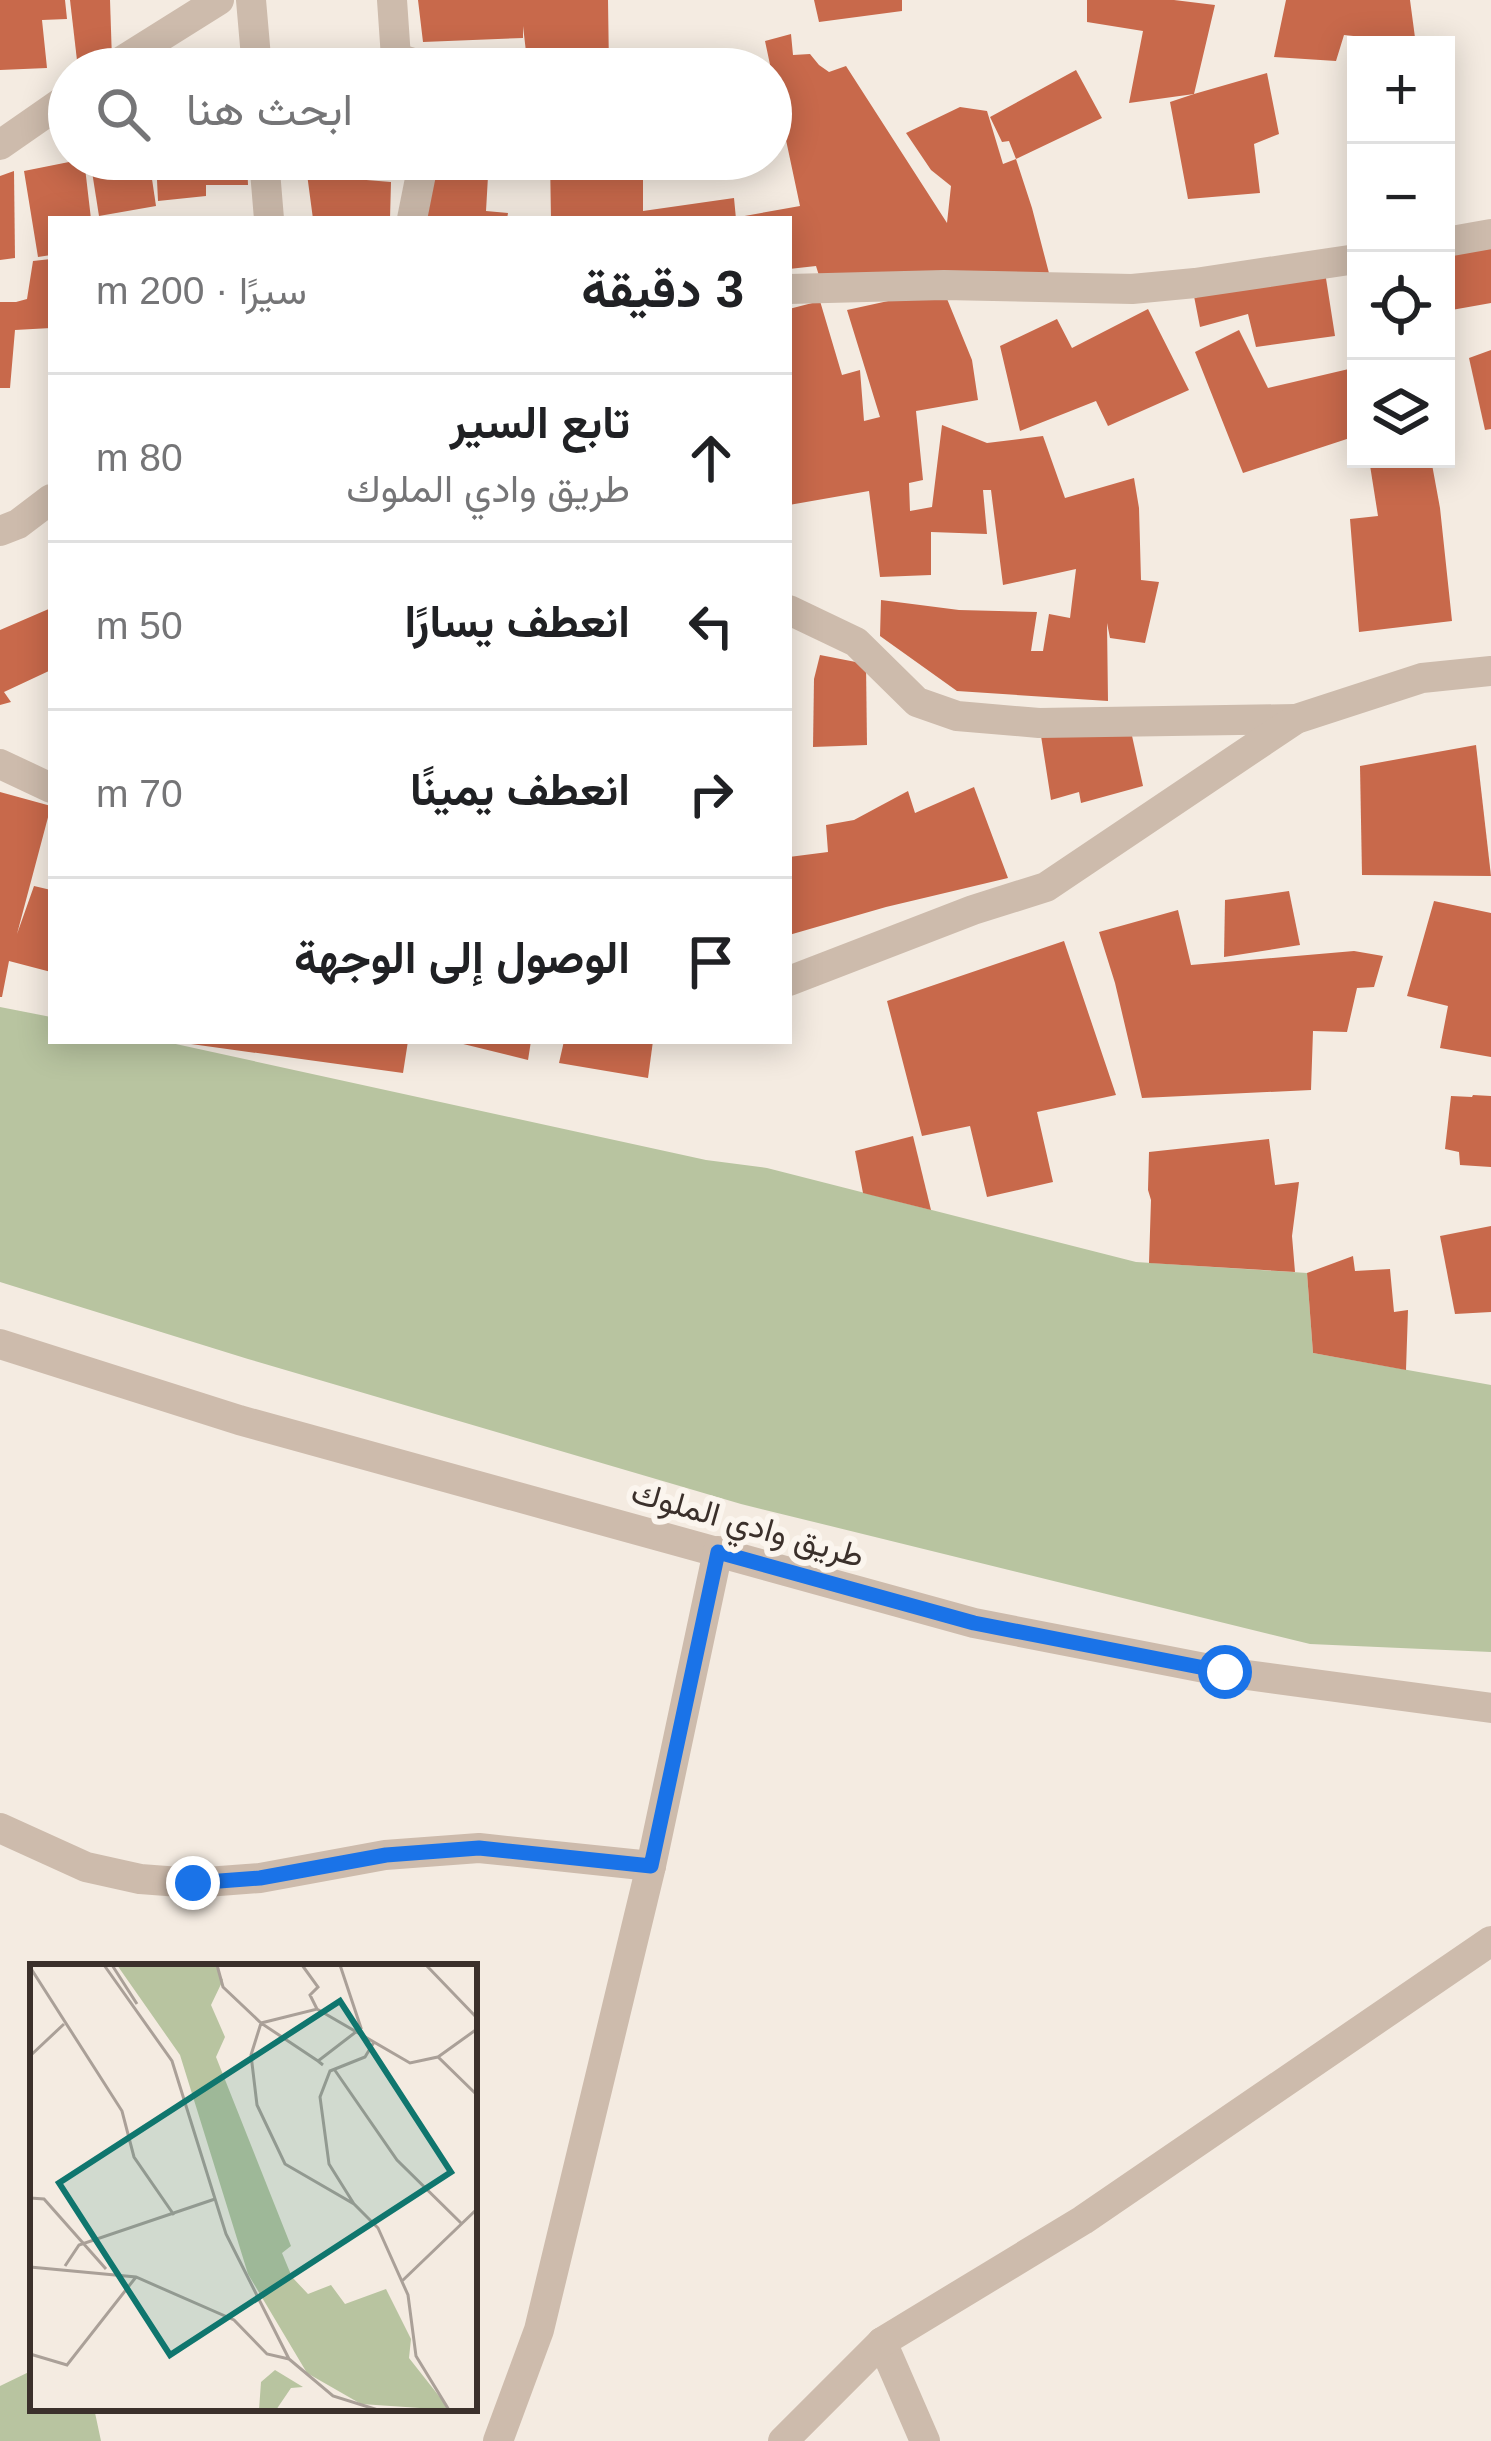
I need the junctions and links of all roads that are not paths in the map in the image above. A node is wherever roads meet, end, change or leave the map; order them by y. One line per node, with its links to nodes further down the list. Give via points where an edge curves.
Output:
1 (219, 0): 4 (street)
2 (251, 0): 5 (street)
3 (392, 0): 6 (street)
4 (142, 48)
5 (255, 48)
6 (394, 48)
7 (48, 112): 8 (street)
8 (0, 145)
9 (266, 180): 11 (street)
10 (420, 180): 12 (street)
11 (269, 216)
12 (413, 216)
13 (1491, 234): 14 (street)
14 (1455, 240)
15 (1347, 260): 16 (street, via 1132,289)
16 (792, 289)
17 (48, 501): 18 (street)
18 (0, 531)
19 (792, 611): 21 (street, via 856,642 916,702 957,716 1040,723)
20 (1491, 671): 21 (street, via 1423,678)
21 (1296, 719): 24 (street, via 1046,886)
22 (0, 764): 23 (street)
23 (48, 787)
24 (792, 980)
25 (0, 1344): 26 (street, طريق وادي الملوك, via 239,1420)
26 (718, 1552): 27 (street, طريق وادي الملوك, via 974,1623 1225,1672); 29 (street)
27 (1491, 1708)
28 (0, 1828): 29 (street, via 86,1868 193,1883 479,1848)
29 (651, 1866): 32 (street, via 539,2330)
30 (1491, 1941): 31 (street, via 1083,2220)
31 (882, 2342): 33 (street); 34 (street)
32 (498, 2441)
33 (783, 2441)
34 (925, 2441)

